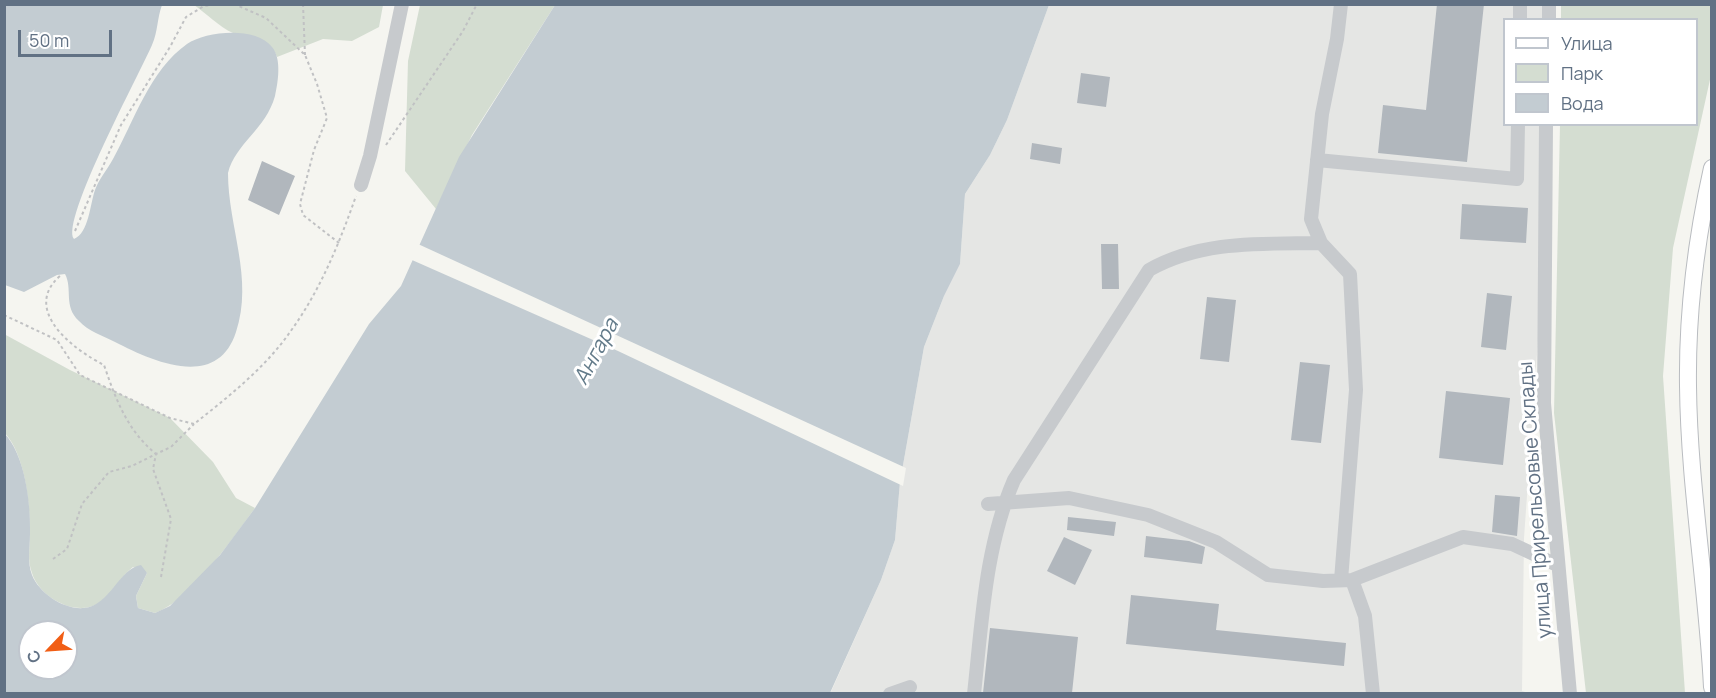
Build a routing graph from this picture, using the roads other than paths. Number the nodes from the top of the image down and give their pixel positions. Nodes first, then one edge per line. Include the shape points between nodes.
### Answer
1 (402, 4) edge
2 (1341, 4) edge
3 (1518, 126) edge
4 (1546, 126) edge
5 (1317, 160) junction
6 (1712, 168) edge
7 (361, 185) road end
8 (1708, 205) edge
9 (1321, 243) junction
10 (1004, 503) junction
11 (988, 504) dead end
12 (1557, 565) junction
13 (1706, 565) edge
14 (1346, 580) junction
15 (1711, 670) edge
16 (910, 687) dead end
17 (1712, 687) edge
18 (890, 693) edge
19 (974, 693) edge
20 (1373, 693) edge
21 (1570, 693) edge

1 - 7 street
2 - 5 street
3 - 5 street via 1517,179
4 - 12 street, улица Прирельсовые Склады via 1544,403
5 - 9 street via 1311,219
6 - 8 main road
8 - 13 main road via 1692,275 1688,384
9 - 10 street via 1218,245 1170,258 1149,270 1020,471
9 - 14 street via 1350,274 1356,390
10 - 11 street
10 - 14 street via 1069,498 1148,515 1216,542 1268,575
10 - 19 street via 990,561
12 - 14 street via 1512,544 1463,537
12 - 21 street, улица Прирельсовые Склады
13 - 15 main road
14 - 20 street via 1365,616
15 - 17 main road
16 - 18 street

